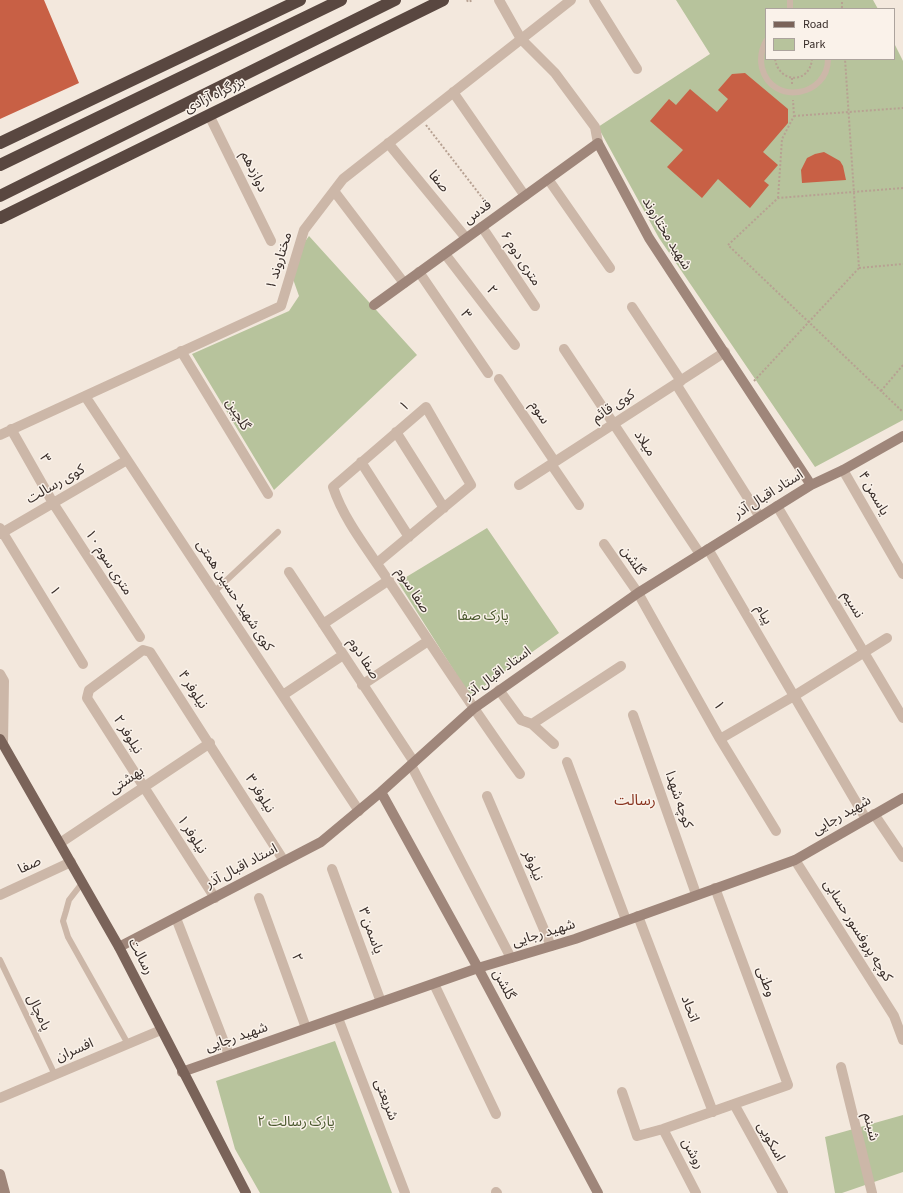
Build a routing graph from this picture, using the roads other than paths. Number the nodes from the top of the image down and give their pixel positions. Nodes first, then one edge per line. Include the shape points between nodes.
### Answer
1 (300, 0) edge
2 (341, 0) edge
3 (395, 0) edge
4 (442, 0) edge
5 (499, 0) edge
6 (571, 0) edge
7 (594, 0) edge
8 (521, 39) junction
9 (765, 43) edge
10 (828, 60) edge
11 (637, 69) dead end
12 (453, 92) junction
13 (209, 115) junction
14 (0, 143) edge
15 (598, 143) junction
16 (388, 144) junction
17 (0, 165) edge
18 (548, 179) junction
19 (334, 191) junction
20 (0, 196) edge
21 (525, 196) junction
22 (0, 218) edge
23 (482, 227) junction
24 (466, 238) junction
25 (272, 241) dead end
26 (444, 254) junction
27 (610, 268) dead end
28 (419, 272) junction
29 (404, 283) junction
30 (374, 305) dead end
31 (534, 306) dead end
32 (632, 307) dead end
33 (515, 345) dead end
34 (564, 349) dead end
35 (182, 351) junction
36 (725, 352) junction
37 (488, 372) dead end
38 (499, 379) dead end
39 (678, 383) junction
40 (85, 396) junction
41 (614, 423) junction
42 (11, 429) junction
43 (396, 432) junction
44 (0, 435) edge
45 (903, 436) edge
46 (127, 460) junction
47 (361, 462) junction
48 (553, 463) junction
49 (843, 470) junction
50 (519, 485) dead end
51 (811, 485) junction
52 (333, 487) joint
53 (268, 494) dead end
54 (53, 503) junction
55 (579, 505) dead end
56 (777, 506) junction
57 (444, 508) junction
58 (760, 517) junction
59 (1, 532) edge
60 (278, 532) dead end
61 (409, 537) junction
62 (604, 544) dead end
63 (704, 552) junction
64 (377, 563) junction
65 (289, 572) dead end
66 (903, 574) edge
67 (389, 580) junction
68 (214, 592) junction
69 (638, 593) junction
70 (323, 624) junction
71 (140, 637) dead end
72 (887, 638) dead end
73 (428, 641) junction
74 (150, 652) joint
75 (864, 652) junction
76 (343, 655) junction
77 (83, 664) dead end
78 (621, 666) dead end
79 (0, 674) edge
80 (362, 685) junction
81 (499, 690) junction
82 (283, 695) junction
83 (794, 696) junction
84 (473, 709) junction
85 (633, 715) dead end
86 (903, 718) edge
87 (532, 724) junction
88 (720, 739) junction
89 (2, 741) edge
90 (210, 743) junction
91 (554, 744) dead end
92 (567, 762) dead end
93 (412, 763) junction
94 (520, 774) dead end
95 (143, 787) junction
96 (381, 792) junction
97 (487, 796) dead end
98 (903, 798) edge
99 (359, 811) junction
100 (870, 816) junction
101 (776, 832) dead end
102 (60, 843) junction
103 (903, 857) edge
104 (794, 860) junction
105 (284, 861) junction
106 (71, 862) junction
107 (332, 869) dead end
108 (83, 882) junction
109 (715, 888) junction
110 (696, 894) junction
111 (0, 896) edge
112 (215, 898) junction
113 (259, 898) dead end
114 (638, 916) junction
115 (176, 918) junction
116 (626, 920) junction
117 (552, 946) junction
118 (119, 947) junction
119 (511, 958) junction
120 (0, 960) edge
121 (478, 968) junction
122 (434, 984) junction
123 (381, 1002) junction
124 (338, 1018) junction
125 (306, 1028) junction
126 (161, 1030) junction
127 (903, 1040) edge
128 (128, 1044) junction
129 (229, 1055) junction
130 (841, 1067) dead end
131 (182, 1072) junction
132 (55, 1075) junction
133 (622, 1092) dead end
134 (0, 1098) edge
135 (734, 1104) junction
136 (713, 1112) junction
137 (496, 1114) dead end
138 (663, 1129) junction
139 (0, 1174) edge
140 (5, 1193) edge
141 (246, 1193) edge
142 (405, 1193) edge
143 (598, 1193) edge
144 (696, 1193) edge
145 (783, 1193) edge
146 (872, 1193) edge

1 - 14 highway
2 - 17 highway
3 - 20 highway, بزرگراه آزادی
4 - 13 highway, بزرگراه آزادی
5 - 8 street, شهید مختاروند
6 - 8 street, مختاروند ۱
7 - 11 street
8 - 12 street, مختاروند ۱
8 - 15 street, شهید مختاروند via 555,73 595,127
9 - 10 lane via 761,53 764,75 770,84 789,93 800,93 820,82 826,72
12 - 16 street, مختاروند ۱
12 - 21 street
13 - 22 highway, بزرگراه آزادی
13 - 25 street, دوازدهم
15 - 18 street, قدس
15 - 36 street, شهید مختاروند via 650,238
16 - 19 street, مختاروند ۱ via 343,179
16 - 24 street, صفا
18 - 21 street, قدس
18 - 27 street
19 - 29 street
19 - 35 street, مختاروند ۱ via 304,230 281,306
21 - 23 street, قدس
23 - 24 street, قدس
23 - 31 street, ۶ متری دوم
24 - 26 street, قدس
26 - 28 street, قدس
26 - 33 street, ۲
28 - 29 street, قدس
28 - 37 street, ۳
29 - 30 street, قدس
32 - 39 street
34 - 41 street, میلاد
35 - 40 street, مختاروند ۱
35 - 53 street, گلچین
36 - 39 street, کوی قائم
36 - 51 street, شهید مختاروند
38 - 48 street, سوم
39 - 41 street, کوی قائم
39 - 58 street
40 - 42 street, مختاروند ۱
40 - 46 street, کوی شهید حسین همتی
41 - 48 street, کوی قائم
41 - 63 street, میلاد
42 - 44 street, مختاروند ۱
42 - 54 street, ۳
43 - 47 street, ۱
43 - 57 street
43 - 57 street, ۱ via 426,407 472,485
45 - 49 street, استاد اقبال آذر
46 - 54 street, کوی رسالت
46 - 68 street, کوی شهید حسین همتی
47 - 52 street, ۱
47 - 61 street
48 - 50 street, کوی قائم
48 - 55 street
49 - 51 street, استاد اقبال آذر
49 - 66 street, یاسمن ۴
51 - 56 street, استاد اقبال آذر
52 - 64 street, صفا سوم via 338,503
54 - 59 street, کوی رسالت
54 - 71 street, ۱۰ متری سوم
56 - 58 street, استاد اقبال آذر
56 - 75 street, نسیم
57 - 61 street
58 - 63 street, استاد اقبال آذر
59 - 77 street, ۱
60 - 68 lane
61 - 64 street
62 - 69 street, گلشن
63 - 69 street, استاد اقبال آذر
63 - 83 street, پیام
64 - 67 street, صفا سوم
65 - 70 street, صفا دوم
67 - 70 street
67 - 73 street, صفا سوم
68 - 82 street, کوی شهید حسین همتی
69 - 81 street, استاد اقبال آذر
69 - 88 street, ۱
70 - 76 street, صفا دوم
72 - 75 street
73 - 80 street
73 - 84 street, صفا سوم
74 - 90 street, نیلوفر ۴
74 - 95 street, نیلوفر ۲ via 143,650 89,690 87,698
75 - 83 street
75 - 86 street, نسیم
76 - 80 street, صفا دوم
76 - 82 street
78 - 87 street
79 - 89 street via 4,681
80 - 93 street, صفا دوم
81 - 84 street, استاد اقبال آذر
81 - 87 street via 521,720
82 - 99 street, کوی شهید حسین همتی
83 - 88 street
83 - 100 street, پیام
84 - 93 street, استاد اقبال آذر
84 - 94 street, صفا سوم
85 - 110 street, کوچه شهدا
87 - 91 street
88 - 101 street, ۱
89 - 102 main road, رسالت
90 - 95 street, بهشتی
90 - 105 street, نیلوفر ۳
92 - 116 street
93 - 96 street, استاد اقبال آذر
93 - 119 street, صفا دوم
95 - 102 street, بهشتی
95 - 112 street, نیلوفر ۱
96 - 99 street, استاد اقبال آذر
96 - 121 street, گلشن
97 - 117 street, نیلوفر
98 - 100 street, شهید رجایی
99 - 105 street, استاد اقبال آذر via 321,842
100 - 103 street, پیام
100 - 104 street, شهید رجایی
102 - 106 main road, رسالت
104 - 109 street, شهید رجایی
104 - 127 street, کوچه پروفسور حسابی via 894,1016
105 - 112 street, استاد اقبال آذر
106 - 108 main road, رسالت
106 - 111 street, صفا
107 - 123 street, یاسمن ۳
108 - 118 main road, رسالت
108 - 128 lane via 69,900 63,921 68,937
109 - 110 street, شهید رجایی
109 - 135 street, وطنی via 788,1085
110 - 114 street, شهید رجایی
112 - 115 street, استاد اقبال آذر
113 - 125 street, ۲
114 - 116 street, شهید رجایی
114 - 136 street, اتحاد
115 - 118 street, استاد اقبال آذر
115 - 129 street
116 - 117 street, شهید رجایی
117 - 119 street, شهید رجایی
118 - 126 main road, رسالت
119 - 121 street, شهید رجایی
120 - 132 lane, پامچال
121 - 122 street, شهید رجایی
121 - 143 street, گلشن
122 - 123 street, شهید رجایی
122 - 137 street
123 - 124 street, شهید رجایی
124 - 125 street, شهید رجایی
124 - 142 street, شریعتی
125 - 129 street, شهید رجایی
126 - 128 street, افسران
126 - 131 main road, رسالت
128 - 132 street, افسران
129 - 131 street, شهید رجایی
130 - 146 street, شبنم
131 - 141 main road, رسالت
132 - 134 street, افسران
133 - 138 street via 637,1136
135 - 136 street
135 - 145 street, اسکویی
136 - 138 street
138 - 144 street, روشن
139 - 140 street

